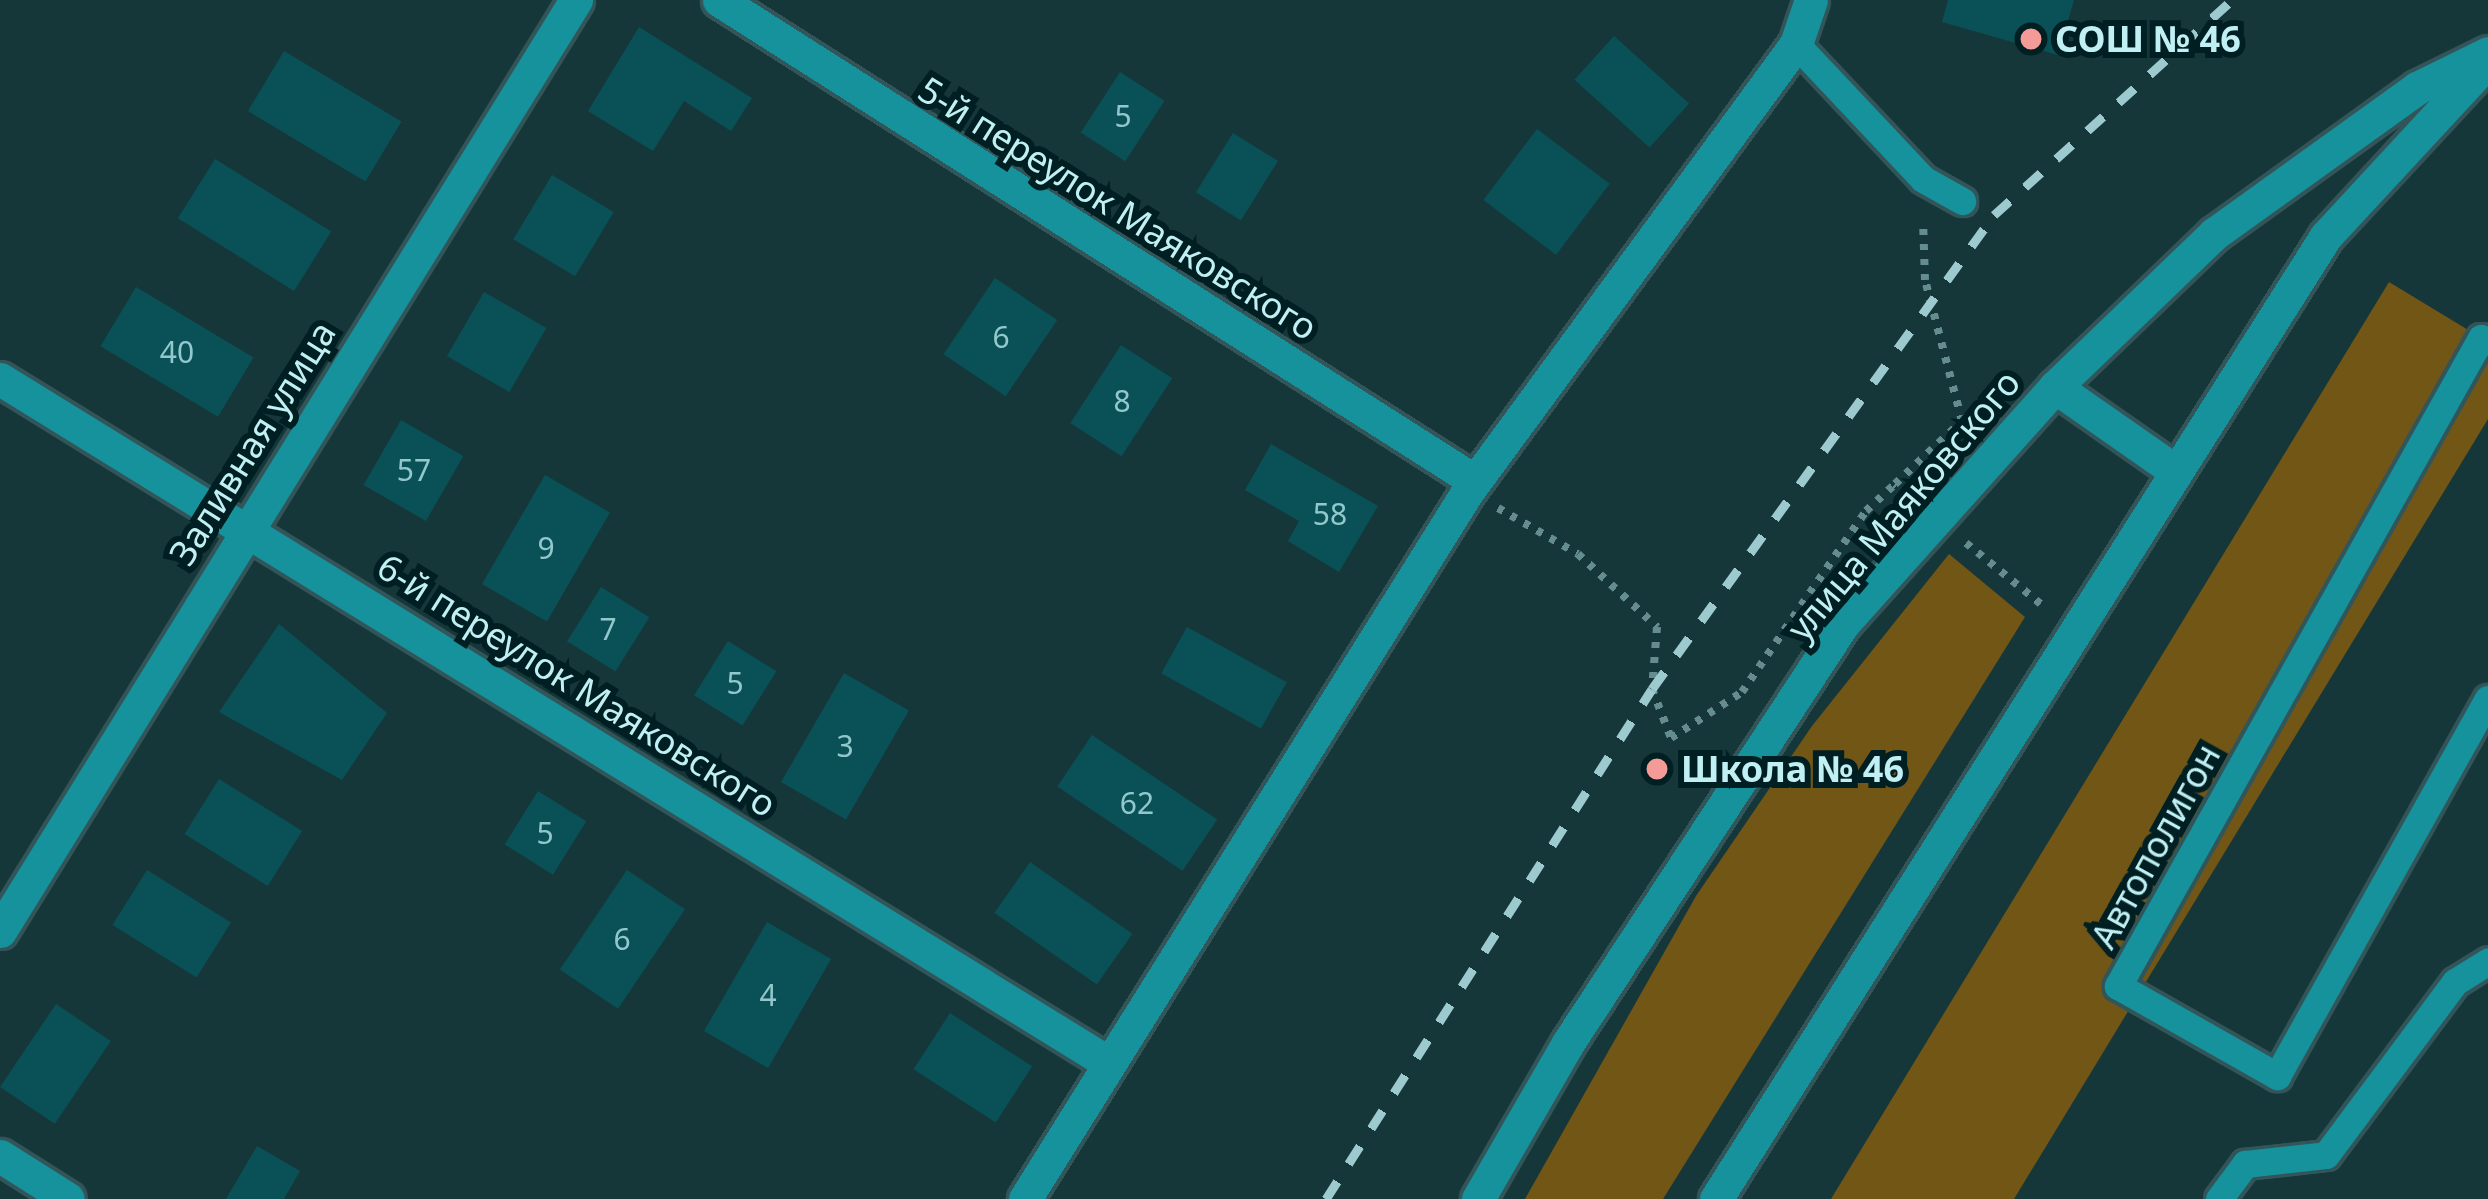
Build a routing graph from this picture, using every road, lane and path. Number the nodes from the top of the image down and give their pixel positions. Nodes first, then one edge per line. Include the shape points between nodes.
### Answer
1 (576, 0) edge
2 (719, 0) edge
3 (1811, 0) edge
4 (1796, 44) junction
5 (2488, 57) edge
6 (1962, 201) dead end
7 (2488, 342) edge
8 (0, 379) edge
9 (2055, 387) junction
10 (2171, 468) junction
11 (1895, 484) dead end
12 (1471, 486) junction
13 (245, 525) junction
14 (2488, 699) edge
15 (0, 931) edge
16 (2488, 961) edge
17 (1108, 1063) junction
18 (0, 1156) edge
19 (68, 1199) edge
20 (1025, 1199) edge
21 (1478, 1199) edge
22 (1716, 1199) edge
23 (2219, 1199) edge

1 - 13 street, Заливная улица
2 - 12 street, 5-й переулок Маяковского
3 - 4 street
4 - 6 lane via 1922,179
4 - 12 street
5 - 9 street, улица Маяковского via 2417,88 2214,234
5 - 10 street, улица Маяковского via 2326,236
7 - 14 lane, Автополигон via 2481,338 2118,986 2277,1076
8 - 13 street, 6-й переулок Маяковского
9 - 10 street
9 - 21 street, улица Маяковского via 1843,624 1568,1043
10 - 22 street, улица Маяковского
11 - 12 path via 1866,511 1742,692 1671,738 1652,689 1657,627 1638,603
12 - 17 street
13 - 15 street, Заливная улица
13 - 17 street, 6-й переулок Маяковского
16 - 23 lane via 2455,982 2326,1155 2245,1164
17 - 20 street
18 - 19 street

